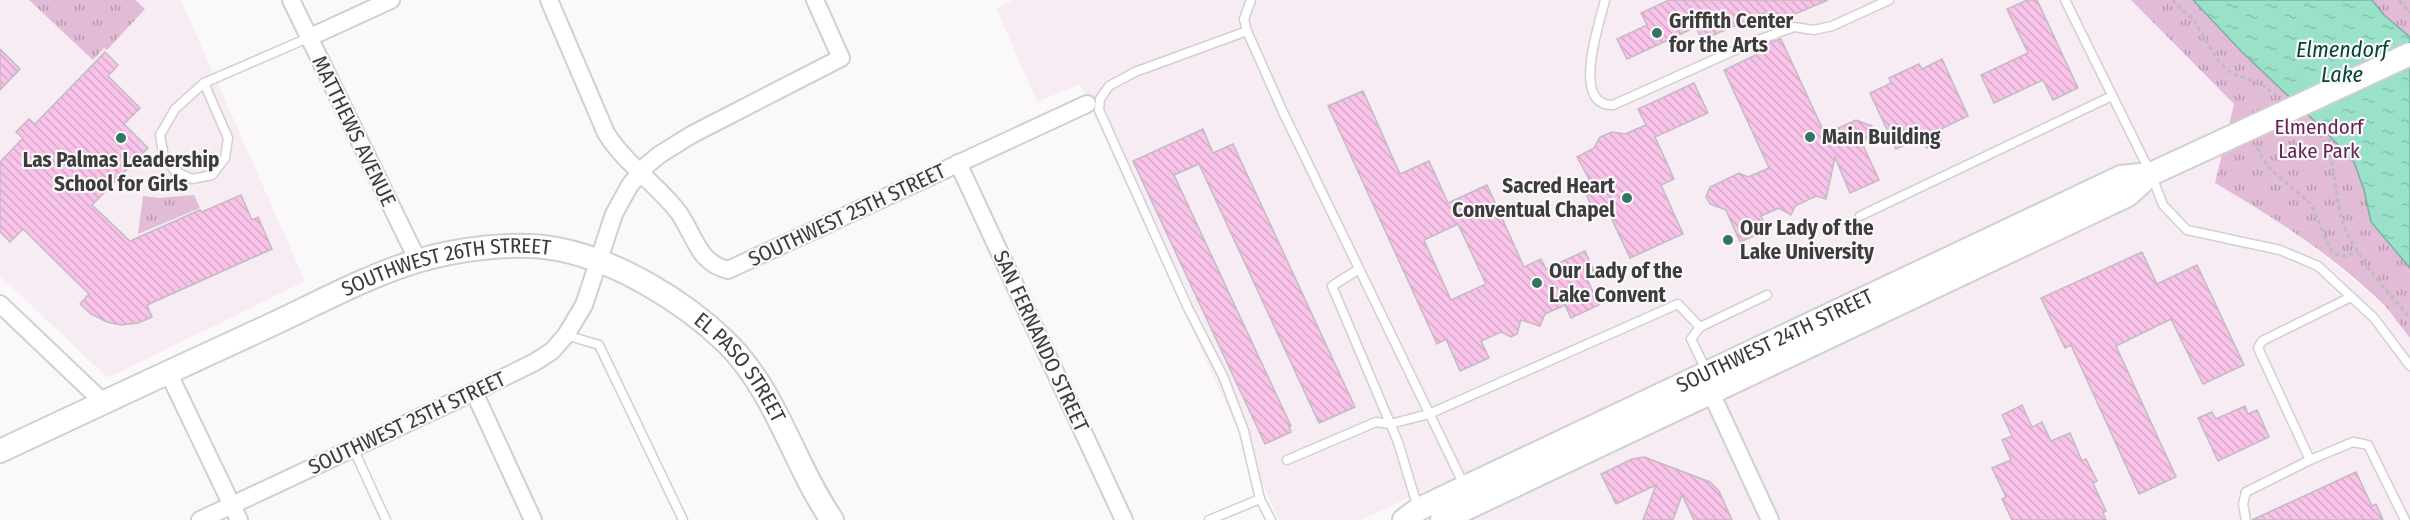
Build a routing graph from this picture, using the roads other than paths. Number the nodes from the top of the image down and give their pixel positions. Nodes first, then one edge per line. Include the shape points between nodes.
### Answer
1 (291, 0) edge
2 (391, 0) edge
3 (549, 0) edge
4 (814, 0) edge
5 (1251, 0) edge
6 (1605, 0) edge
7 (1889, 0) edge
8 (2065, 0) edge
9 (1247, 31) junction
10 (308, 38) junction
11 (2410, 54) edge
12 (204, 83) junction
13 (2112, 96) junction
14 (1094, 102) junction
15 (958, 163) junction
16 (641, 173) junction
17 (2151, 174) junction
18 (1860, 216) dead end
19 (599, 260) junction
20 (418, 261) junction
21 (1359, 269) junction
22 (1767, 295) dead end
23 (2352, 297) junction
24 (0, 304) edge
25 (1700, 327) junction
26 (566, 335) junction
27 (2410, 366) edge
28 (168, 372) junction
29 (1706, 380) junction
30 (474, 392) junction
31 (104, 402) junction
32 (1429, 414) junction
33 (1390, 424) junction
34 (353, 448) junction
35 (0, 451) edge
36 (1287, 460) dead end
37 (2310, 460) junction
38 (1465, 488) junction
39 (1260, 499) junction
40 (235, 512) edge
41 (1415, 516) edge
42 (200, 520) edge
43 (386, 520) edge
44 (533, 520) edge
45 (683, 520) edge
46 (832, 520) edge
47 (1124, 520) edge
48 (1209, 520) edge
49 (1271, 520) edge
50 (1442, 520) edge
51 (1770, 520) edge
52 (2246, 520) edge
53 (2405, 520) edge

1 - 10 street, MATTHEWS AVENUE
2 - 10 street
3 - 16 street via 606,133
4 - 16 street via 841,58 691,135 659,155
5 - 9 lane via 1244,18
6 - 7 lane via 1590,66 1593,95 1605,105 1613,105 1753,42 1794,27 1814,30 1832,26
8 - 13 lane
9 - 14 lane via 1135,72 1109,86
9 - 21 lane
10 - 12 lane
10 - 20 street, MATTHEWS AVENUE
11 - 17 main road, SOUTHWEST 24TH STREET, bridge via 2280,106
12 - 12 lane via 175,109 160,135 164,157 175,171 192,179 212,175 225,158 228,138
13 - 17 lane
13 - 18 lane
14 - 15 street, SOUTHWEST 25TH STREET
14 - 39 lane via 1223,376 1244,431
15 - 16 street, SOUTHWEST 25TH STREET via 729,270 703,257 679,213
15 - 47 street, SAN FERNANDO STREET
16 - 19 street via 614,214
17 - 23 lane via 2163,206 2187,230 2280,250 2318,266
17 - 29 main road, SOUTHWEST 24TH STREET via 2121,177
19 - 20 main road, SOUTHWEST 26TH STREET via 555,249 514,247 464,251
19 - 26 street, SOUTHWEST 25TH STREET via 584,304
19 - 46 main road, EL PASO STREET via 676,303 729,345 757,380 781,420
20 - 28 main road, SOUTHWEST 26TH STREET
21 - 32 lane
21 - 33 lane via 1332,286
22 - 25 lane
23 - 27 lane via 2374,318
23 - 37 lane via 2262,341 2258,348
24 - 31 street
25 - 29 lane via 1691,339
25 - 32 lane via 1678,304
26 - 30 street, SOUTHWEST 25TH STREET via 535,362
26 - 45 lane via 598,345
28 - 31 main road, SOUTHWEST 26TH STREET
28 - 40 street
29 - 38 main road, SOUTHWEST 24TH STREET
29 - 50 main road, SOUTHWEST 24TH STREET
29 - 51 street
30 - 34 street, SOUTHWEST 25TH STREET
30 - 44 street
31 - 35 main road, SOUTHWEST 26TH STREET
32 - 33 lane
32 - 38 lane
33 - 36 lane via 1376,422
33 - 41 lane
34 - 40 street, SOUTHWEST 25TH STREET
34 - 43 lane
37 - 52 lane via 2246,492
37 - 53 lane via 2353,442 2368,445
38 - 41 main road, SOUTHWEST 24TH STREET
39 - 48 lane
39 - 49 lane
40 - 42 street, SOUTHWEST 25TH STREET

